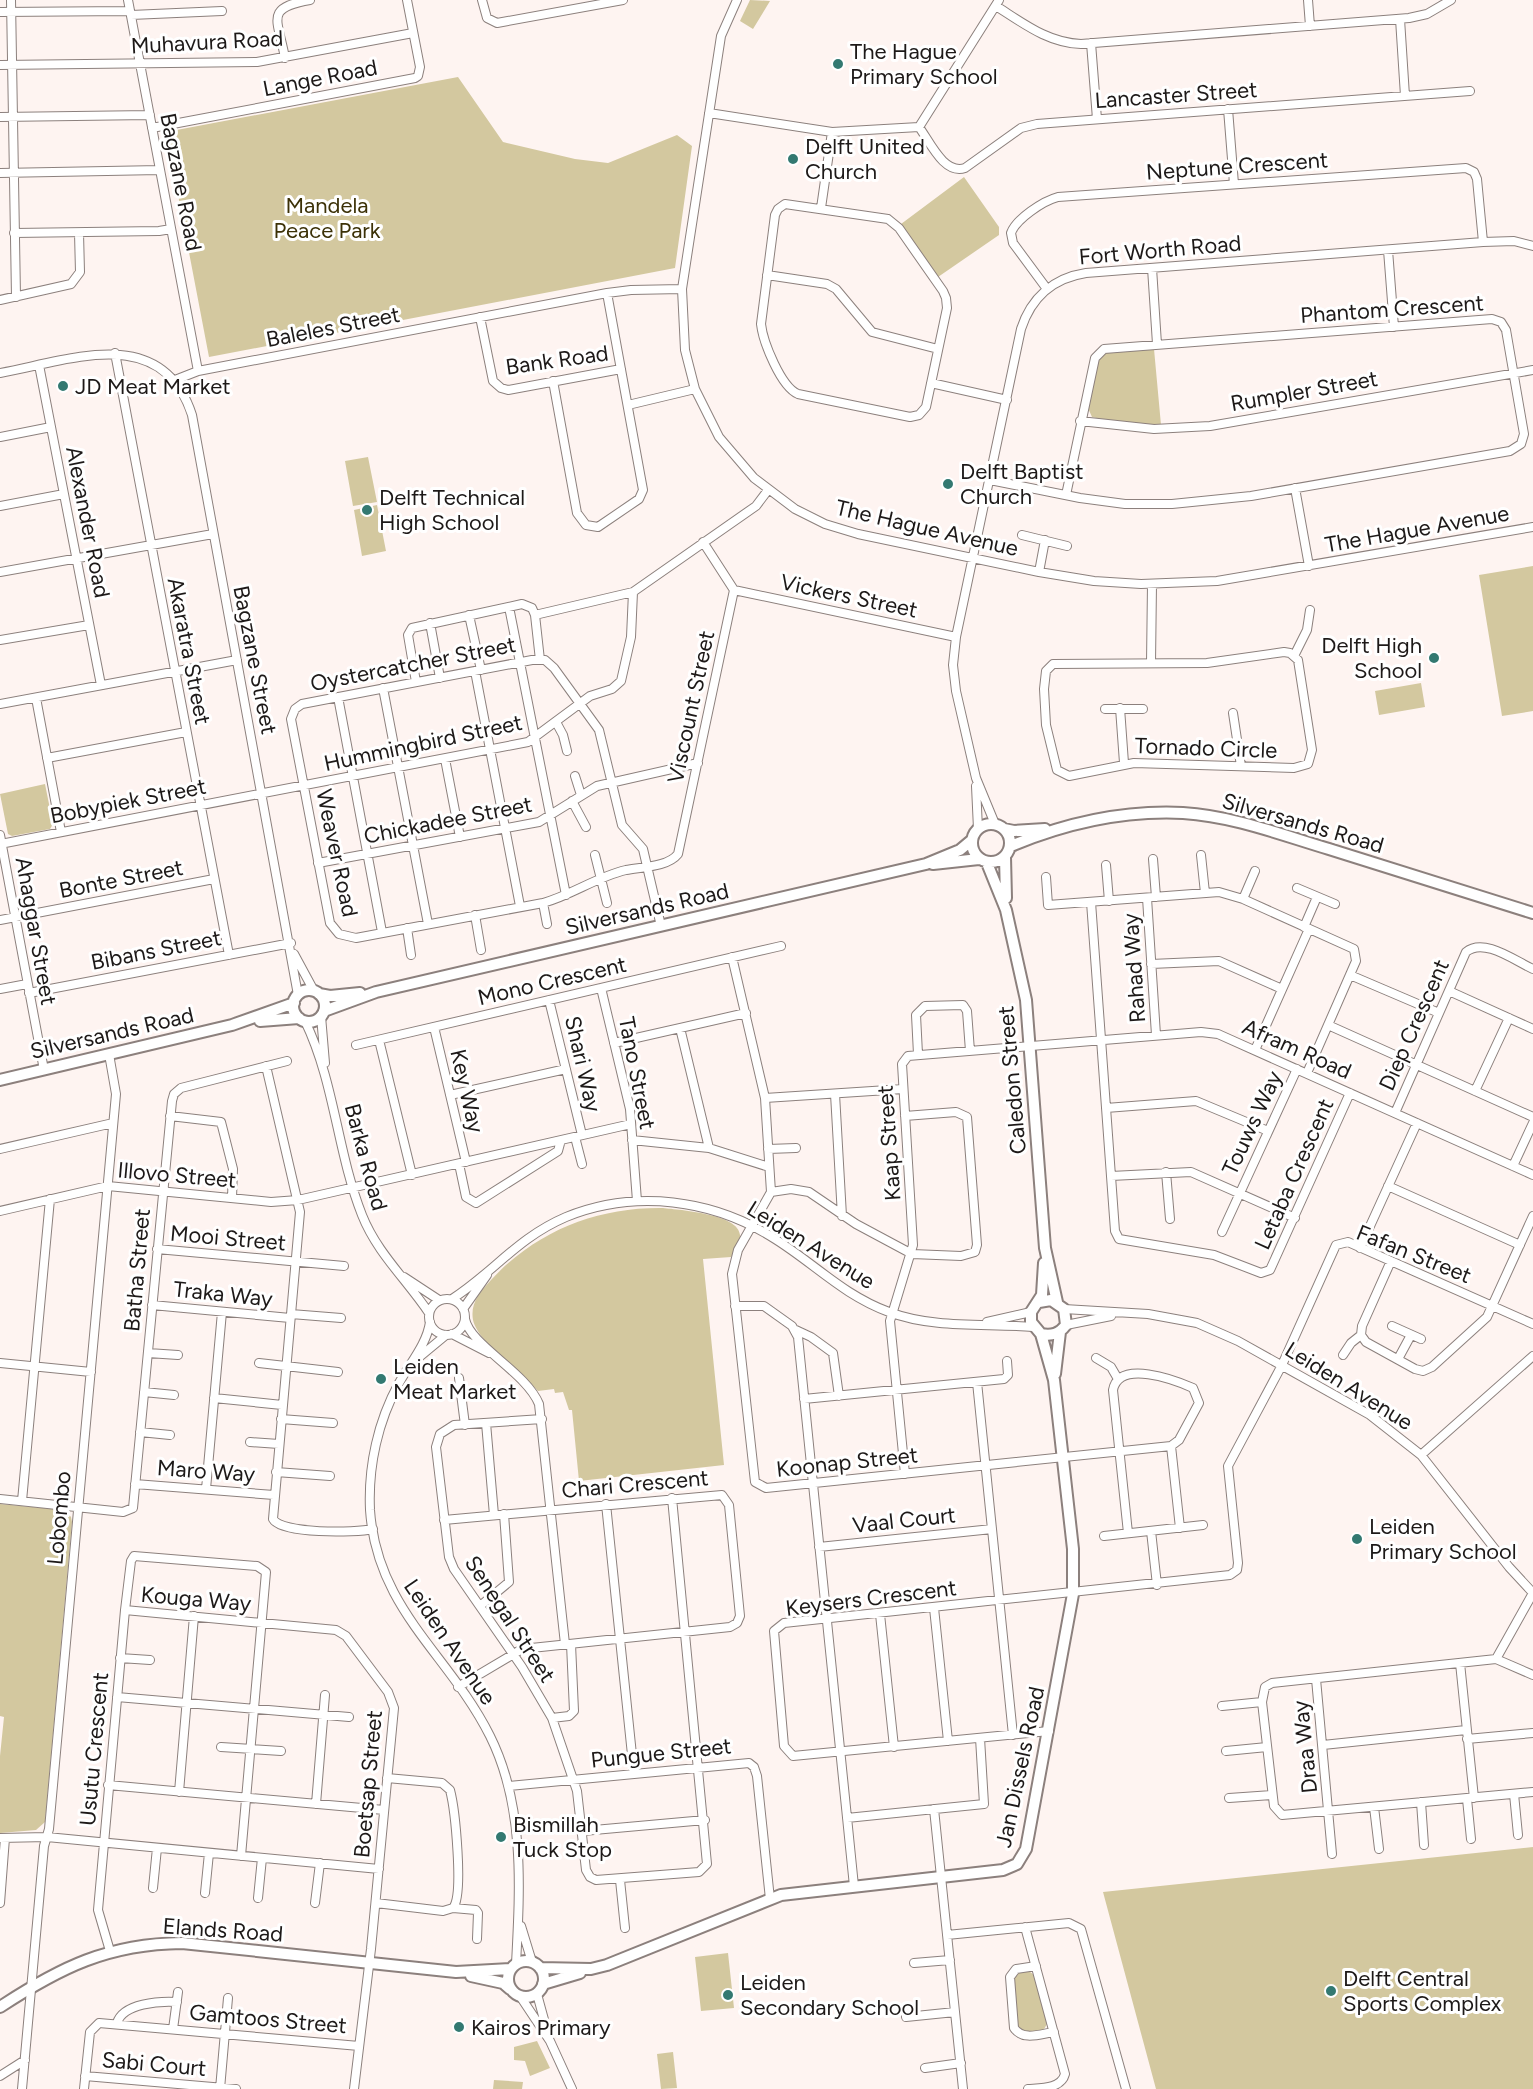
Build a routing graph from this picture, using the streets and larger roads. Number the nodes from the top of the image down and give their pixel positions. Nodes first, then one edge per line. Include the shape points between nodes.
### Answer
1 (11, 0) edge
2 (128, 0) edge
3 (310, 0) edge
4 (407, 0) edge
5 (482, 0) edge
6 (623, 0) edge
7 (737, 0) edge
8 (1308, 0) edge
9 (1451, 0) edge
10 (998, 3) edge
11 (11, 11) junction
12 (222, 11) dead end
13 (0, 12) edge
14 (130, 13) junction
15 (1400, 19) junction
16 (1310, 26) junction
17 (413, 33) junction
18 (1091, 43) junction
19 (285, 58) junction
20 (140, 64) junction
21 (0, 65) edge
22 (12, 65) junction
23 (1470, 91) dead end
24 (1405, 96) junction
25 (1228, 109) junction
26 (709, 113) junction
27 (150, 115) junction
28 (0, 117) edge
29 (12, 117) junction
30 (1097, 119) junction
31 (919, 127) junction
32 (152, 128) junction
33 (832, 132) junction
34 (160, 170) junction
35 (0, 173) edge
36 (12, 173) junction
37 (1234, 184) junction
38 (821, 208) junction
39 (171, 229) junction
40 (14, 233) junction
41 (79, 233) junction
42 (1483, 242) junction
43 (1533, 246) edge
44 (1388, 249) junction
45 (1152, 268) junction
46 (767, 275) junction
47 (682, 289) junction
48 (1047, 289) junction
49 (607, 293) junction
50 (16, 297) junction
51 (0, 300) edge
52 (480, 317) junction
53 (1394, 327) junction
54 (1157, 344) junction
55 (938, 349) junction
56 (115, 353) junction
57 (39, 366) junction
58 (621, 369) junction
59 (198, 370) junction
60 (1533, 370) edge
61 (0, 373) edge
62 (1513, 374) junction
63 (175, 380) junction
64 (553, 381) junction
65 (931, 383) junction
66 (695, 388) junction
67 (1006, 400) junction
68 (628, 405) junction
69 (1080, 421) junction
70 (51, 427) junction
71 (0, 437) edge
72 (990, 480) junction
73 (1295, 488) junction
74 (768, 490) junction
75 (64, 494) junction
76 (1066, 495) junction
77 (0, 506) edge
78 (1533, 527) edge
79 (213, 534) junction
80 (1022, 535) dead end
81 (1045, 540) junction
82 (703, 542) junction
83 (151, 545) junction
84 (1067, 546) dead end
85 (76, 558) junction
86 (973, 559) junction
87 (1309, 566) junction
88 (0, 572) edge
89 (1039, 572) junction
90 (1152, 584) junction
91 (734, 590) junction
92 (633, 592) junction
93 (508, 607) junction
94 (1310, 610) dead end
95 (469, 615) junction
96 (536, 615) junction
97 (430, 623) junction
98 (89, 625) junction
99 (956, 637) junction
100 (0, 640) edge
101 (1294, 656) junction
102 (237, 660) junction
103 (540, 660) junction
104 (519, 663) junction
105 (1151, 663) junction
106 (478, 670) junction
107 (174, 672) junction
108 (440, 678) junction
109 (416, 682) junction
110 (100, 686) junction
111 (383, 688) junction
112 (338, 697) junction
113 (36, 698) junction
114 (0, 704) edge
115 (581, 704) junction
116 (1120, 708) junction
117 (1143, 708) dead end
118 (295, 709) joint
119 (1105, 709) dead end
120 (1233, 713) dead end
121 (556, 722) junction
122 (186, 732) junction
123 (535, 738) junction
124 (490, 750) junction
125 (567, 751) dead end
126 (47, 758) junction
127 (445, 759) junction
128 (698, 763) junction
129 (1124, 763) junction
130 (1241, 766) junction
131 (399, 767) junction
132 (353, 776) junction
133 (575, 776) dead end
134 (976, 778) junction
135 (612, 783) junction
136 (304, 786) junction
137 (262, 794) junction
138 (581, 795) junction
139 (572, 801) junction
140 (201, 806) junction
141 (550, 816) junction
142 (586, 827) dead end
143 (999, 827) junction
144 (506, 828) junction
145 (1058, 828) junction
146 (978, 829) junction
147 (61, 832) junction
148 (0, 835) edge
149 (460, 837) junction
150 (972, 840) junction
151 (1, 844) edge
152 (414, 845) junction
153 (1011, 846) junction
154 (368, 854) junction
155 (595, 855) dead end
156 (1201, 855) dead end
157 (1005, 857) junction
158 (1153, 859) dead end
159 (983, 861) junction
160 (318, 863) junction
161 (926, 864) junction
162 (1106, 865) dead end
163 (647, 866) junction
164 (1255, 871) dead end
165 (602, 877) junction
166 (1046, 877) dead end
167 (214, 879) junction
168 (1297, 888) dead end
169 (1205, 893) junction
170 (566, 895) junction
171 (1156, 897) junction
172 (1317, 897) junction
173 (1147, 898) junction
174 (1243, 899) junction
175 (1109, 901) junction
176 (1091, 902) junction
177 (543, 903) junction
178 (607, 903) dead end
179 (1335, 904) dead end
180 (520, 906) junction
181 (1006, 910) junction
182 (1533, 913) edge
183 (475, 915) junction
184 (16, 917) junction
185 (0, 920) edge
186 (428, 924) junction
187 (547, 924) dead end
188 (661, 926) junction
189 (407, 928) junction
190 (1307, 928) junction
191 (382, 932) junction
192 (291, 946) junction
193 (781, 946) dead end
194 (481, 950) dead end
195 (228, 955) junction
196 (411, 955) dead end
197 (732, 957) junction
198 (1151, 964) junction
199 (1533, 969) edge
200 (1350, 975) junction
201 (27, 984) junction
202 (0, 988) edge
203 (601, 988) junction
204 (1282, 989) junction
205 (1449, 991) junction
206 (376, 992) junction
207 (29, 993) junction
208 (316, 993) junction
209 (296, 999) junction
210 (549, 1000) junction
211 (746, 1013) junction
212 (1439, 1013) junction
213 (323, 1014) junction
214 (1509, 1018) junction
215 (302, 1020) junction
216 (232, 1025) junction
217 (1328, 1025) junction
218 (434, 1027) junction
219 (680, 1028) junction
220 (1533, 1029) edge
221 (1156, 1035) junction
222 (379, 1040) junction
223 (1101, 1040) junction
224 (614, 1043) junction
225 (356, 1045) dead end
226 (1030, 1046) junction
227 (1255, 1050) junction
228 (970, 1051) junction
229 (109, 1054) junction
230 (918, 1054) junction
231 (287, 1061) dead end
232 (1416, 1065) junction
233 (266, 1066) junction
234 (566, 1069) junction
235 (1297, 1069) junction
236 (44, 1070) junction
237 (1307, 1073) junction
238 (326, 1074) junction
239 (0, 1080) edge
240 (903, 1089) junction
241 (1476, 1091) junction
242 (1350, 1093) junction
243 (835, 1094) junction
244 (450, 1095) junction
245 (765, 1098) junction
246 (1106, 1108) junction
247 (1395, 1113) junction
248 (170, 1116) junction
249 (905, 1116) junction
250 (1533, 1117) edge
251 (113, 1123) junction
252 (1417, 1123) junction
253 (1533, 1123) edge
254 (631, 1124) junction
255 (1268, 1131) junction
256 (578, 1136) junction
257 (561, 1140) junction
258 (632, 1140) junction
259 (709, 1148) junction
260 (796, 1148) dead end
261 (0, 1149) edge
262 (768, 1149) junction
263 (463, 1163) junction
264 (582, 1164) dead end
265 (1514, 1166) junction
266 (770, 1167) junction
267 (1166, 1172) junction
268 (1533, 1174) edge
269 (412, 1175) junction
270 (1111, 1176) junction
271 (108, 1186) junction
272 (1388, 1186) junction
273 (353, 1189) junction
274 (163, 1191) junction
275 (771, 1192) junction
276 (1240, 1193) junction
277 (232, 1198) junction
278 (50, 1199) junction
279 (298, 1200) junction
280 (637, 1202) junction
281 (0, 1211) edge
282 (842, 1216) junction
283 (1533, 1216) edge
284 (1295, 1218) junction
285 (1170, 1220) dead end
286 (751, 1225) junction
287 (1222, 1232) dead end
288 (1520, 1245) junction
289 (1045, 1248) junction
290 (1360, 1248) junction
291 (157, 1249) junction
292 (912, 1254) junction
293 (1391, 1261) junction
294 (295, 1262) junction
295 (344, 1266) dead end
296 (492, 1266) junction
297 (401, 1275) junction
298 (452, 1299) junction
299 (439, 1300) junction
300 (1039, 1302) junction
301 (152, 1305) junction
302 (1060, 1305) junction
303 (735, 1306) junction
304 (1492, 1306) junction
305 (463, 1309) junction
306 (222, 1312) junction
307 (1031, 1312) junction
308 (429, 1313) junction
309 (891, 1313) junction
310 (1122, 1314) junction
311 (290, 1316) junction
312 (341, 1318) dead end
313 (465, 1319) junction
314 (430, 1322) junction
315 (983, 1323) junction
316 (1533, 1324) edge
317 (1392, 1326) dead end
318 (1063, 1328) junction
319 (796, 1330) junction
320 (1037, 1330) junction
321 (449, 1334) junction
322 (1361, 1335) junction
323 (1411, 1335) junction
324 (1421, 1339) dead end
325 (148, 1353) junction
326 (178, 1355) dead end
327 (1343, 1355) dead end
328 (1533, 1356) edge
329 (496, 1357) junction
330 (1096, 1358) dead end
331 (1398, 1359) junction
332 (1007, 1361) dead end
333 (0, 1363) edge
334 (259, 1363) dead end
335 (1282, 1365) junction
336 (34, 1366) junction
337 (286, 1366) junction
338 (409, 1367) junction
339 (91, 1372) junction
340 (338, 1372) dead end
341 (459, 1378) dead end
342 (1118, 1379) junction
343 (1054, 1380) junction
344 (977, 1382) junction
345 (897, 1390) junction
346 (144, 1392) junction
347 (174, 1395) dead end
348 (839, 1396) junction
349 (214, 1398) junction
350 (804, 1399) junction
351 (282, 1404) junction
352 (281, 1419) junction
353 (542, 1419) junction
354 (333, 1423) dead end
355 (486, 1423) junction
356 (465, 1425) junction
357 (140, 1432) junction
358 (170, 1435) dead end
359 (250, 1442) dead end
360 (279, 1444) junction
361 (1171, 1446) junction
362 (1120, 1452) junction
363 (1421, 1455) junction
364 (1063, 1458) junction
365 (985, 1466) junction
366 (276, 1472) junction
367 (905, 1474) junction
368 (330, 1476) dead end
369 (813, 1483) junction
370 (135, 1484) junction
371 (206, 1489) junction
372 (274, 1495) junction
373 (672, 1498) junction
374 (0, 1499) edge
375 (22, 1502) junction
376 (606, 1504) junction
377 (78, 1507) junction
378 (551, 1510) junction
379 (504, 1514) junction
380 (494, 1515) junction
381 (444, 1520) junction
382 (1203, 1525) dead end
383 (1180, 1528) junction
384 (992, 1529) junction
385 (373, 1530) junction
386 (1150, 1531) junction
387 (1128, 1533) junction
388 (1104, 1536) dead end
389 (819, 1547) junction
390 (1157, 1585) junction
391 (1533, 1593) edge
392 (1073, 1594) junction
393 (999, 1602) junction
394 (480, 1606) junction
395 (934, 1608) junction
396 (125, 1610) junction
397 (880, 1614) junction
398 (194, 1616) junction
399 (827, 1619) junction
400 (263, 1623) junction
401 (686, 1632) junction
402 (620, 1639) junction
403 (568, 1644) junction
404 (513, 1653) junction
405 (120, 1658) junction
406 (1496, 1659) junction
407 (150, 1660) dead end
408 (1460, 1663) junction
409 (1533, 1675) edge
410 (1316, 1679) junction
411 (458, 1687) junction
412 (325, 1695) dead end
413 (117, 1697) junction
414 (1262, 1702) junction
415 (186, 1703) junction
416 (1222, 1706) dead end
417 (255, 1709) junction
418 (324, 1715) junction
419 (349, 1717) dead end
420 (552, 1718) junction
421 (1049, 1731) junction
422 (1533, 1733) edge
423 (1013, 1735) junction
424 (1467, 1735) junction
425 (980, 1738) junction
426 (948, 1741) junction
427 (1323, 1745) junction
428 (221, 1747) dead end
429 (894, 1747) junction
430 (1267, 1747) junction
431 (251, 1749) junction
432 (282, 1751) dead end
433 (1226, 1751) dead end
434 (840, 1752) junction
435 (700, 1768) junction
436 (634, 1774) junction
437 (387, 1778) junction
438 (575, 1780) junction
439 (108, 1785) junction
440 (509, 1786) junction
441 (179, 1791) junction
442 (1533, 1792) edge
443 (1514, 1794) junction
444 (1272, 1795) junction
445 (247, 1798) junction
446 (1229, 1798) dead end
447 (1470, 1798) junction
448 (1421, 1802) junction
449 (316, 1804) junction
450 (1374, 1807) junction
451 (934, 1809) junction
452 (384, 1810) junction
453 (1330, 1812) junction
454 (847, 1818) junction
455 (705, 1820) junction
456 (583, 1832) junction
457 (1518, 1835) dead end
458 (47, 1837) junction
459 (3, 1838) edge
460 (1471, 1839) dead end
461 (103, 1843) junction
462 (1424, 1845) dead end
463 (157, 1848) junction
464 (1379, 1849) dead end
465 (209, 1853) junction
466 (1332, 1854) dead end
467 (242, 1856) junction
468 (262, 1858) junction
469 (321, 1863) junction
470 (379, 1869) junction
471 (941, 1878) junction
472 (620, 1880) junction
473 (854, 1886) junction
474 (153, 1888) dead end
475 (205, 1893) dead end
476 (258, 1898) dead end
477 (770, 1899) junction
478 (0, 1900) edge
479 (315, 1903) dead end
480 (376, 1904) junction
481 (518, 1906) junction
482 (453, 1908) junction
483 (625, 1928) dead end
484 (1025, 1928) junction
485 (947, 1935) junction
486 (477, 1939) dead end
487 (110, 1951) junction
488 (950, 1960) junction
489 (369, 1963) junction
490 (914, 1963) dead end
491 (536, 1965) junction
492 (513, 1966) junction
493 (1036, 1966) junction
494 (591, 1969) junction
495 (456, 1972) junction
496 (32, 1986) junction
497 (510, 1989) junction
498 (540, 1989) junction
499 (178, 1992) dead end
500 (520, 1996) junction
501 (228, 1998) dead end
502 (177, 2002) junction
503 (0, 2007) edge
504 (955, 2012) junction
505 (906, 2017) dead end
506 (117, 2023) junction
507 (173, 2029) junction
508 (1054, 2032) junction
509 (225, 2034) junction
510 (550, 2041) junction
511 (359, 2046) junction
512 (25, 2060) junction
513 (961, 2063) junction
514 (925, 2068) dead end
515 (0, 2076) edge
516 (85, 2076) junction
517 (220, 2088) edge
518 (22, 2089) edge
519 (84, 2089) edge
520 (236, 2089) edge
521 (354, 2089) edge
522 (573, 2089) edge
523 (963, 2089) edge
524 (1028, 2089) edge
525 (1125, 2089) edge

1 - 11 street
2 - 14 street, Bagzane Road
3 - 19 street via 280,10
4 - 17 street, Lange Road
5 - 6 street via 487,18 497,23
7 - 26 street, The Hague Avenue via 721,36
8 - 16 street
9 - 15 street via 1427,14
10 - 18 street via 1053,40
10 - 31 street
11 - 13 street
11 - 14 street
11 - 22 street
12 - 14 street
14 - 20 street, Bagzane Road
15 - 16 street
15 - 24 street
16 - 18 street
17 - 19 street, Muhavura Road
17 - 32 street, Lange Road via 420,72 411,80
18 - 30 street
19 - 20 street, Muhavura Road via 243,63
20 - 22 street, Muhavura Road
20 - 27 street, Bagzane Road
21 - 22 street, Muhavura Road
22 - 29 street
23 - 24 street, Lancaster Street
24 - 25 street, Lancaster Street
25 - 30 street, Lancaster Street
25 - 37 street
26 - 33 street
26 - 47 street, The Hague Avenue
27 - 29 street
27 - 32 street, Bagzane Road
28 - 29 street
29 - 36 street
30 - 31 street, Lancaster Street via 1028,126 958,170 946,165
31 - 33 street
32 - 34 street, Bagzane Road
33 - 38 street
34 - 36 street
34 - 39 street, Bagzane Road
35 - 36 street
36 - 40 street
37 - 42 street, Neptune Crescent via 1469,168 1477,179
37 - 48 street, Neptune Crescent via 1048,200 1011,233
38 - 46 street via 788,204 778,209
38 - 55 street via 883,217 899,228 944,293 947,308
39 - 41 street
39 - 59 street, Bagzane Road
40 - 41 street
40 - 50 street
41 - 50 street via 78,278 58,289
42 - 43 street, Fort Worth Road via 1514,241
42 - 44 street, Fort Worth Road
44 - 45 street, Fort Worth Road
44 - 53 street
45 - 48 street, Fort Worth Road via 1077,275
45 - 54 street
46 - 55 street via 827,284 836,289 872,332
46 - 65 street via 761,327 791,391 913,417 925,409
47 - 49 street, Baleles Street
47 - 66 street, The Hague Avenue via 683,335
48 - 67 street, Fort Worth Road via 1024,320
49 - 52 street, Baleles Street
49 - 58 street
50 - 51 street
52 - 59 street, Baleles Street
52 - 64 street, Bank Road via 493,381 498,387 508,390
53 - 54 street, Phantom Crescent
53 - 62 street, Phantom Crescent via 1498,321 1506,330
54 - 69 street, Phantom Crescent via 1098,352
55 - 65 street
56 - 57 street
56 - 63 street via 160,366
56 - 83 street, Akaratra Street
57 - 61 street
57 - 70 street, Alexander Road
58 - 64 street, Bank Road
58 - 68 street
59 - 63 street, Baleles Street
60 - 62 street, Rumpler Street
62 - 69 street, Rumpler Street via 1210,426 1154,429
62 - 73 street, Phantom Crescent via 1524,434 1515,450
63 - 79 street, Bagzane Street via 192,415
64 - 68 street via 577,513 590,527 602,525 642,494
65 - 67 street
66 - 68 street
66 - 74 street, The Hague Avenue via 719,437 741,466
67 - 72 street, Fort Worth Road
69 - 76 street, Phantom Crescent
70 - 71 street
70 - 75 street, Alexander Road
72 - 76 street, Phantom Crescent
72 - 86 street, Fort Worth Road
73 - 76 street, Phantom Crescent via 1172,504 1125,504
73 - 87 street
74 - 82 street via 756,506
74 - 86 street, The Hague Avenue via 810,517 841,530
75 - 77 street
75 - 85 street, Alexander Road
78 - 87 street, The Hague Avenue
79 - 83 street
79 - 102 street, Bagzane Street
80 - 81 street
81 - 84 street
81 - 89 street
82 - 91 street
82 - 92 street
83 - 85 street
83 - 107 street, Akaratra Street
85 - 88 street
85 - 98 street, Alexander Road
86 - 89 street, The Hague Avenue
86 - 99 street, Fort Worth Road
87 - 90 street, The Hague Avenue via 1217,581
89 - 90 street, The Hague Avenue via 1094,581
90 - 105 street
91 - 99 street, Vickers Street
91 - 128 street, Viscount Street
92 - 96 street
92 - 115 street, Hummingbird Street via 631,637 622,678 615,687 590,696
93 - 95 street
93 - 96 street via 525,604
93 - 104 street
94 - 101 street via 1307,630
95 - 97 street
95 - 106 street
96 - 103 street
97 - 108 street
97 - 109 street via 410,629 408,635
98 - 100 street
98 - 110 street, Alexander Road
99 - 134 street, Fort Worth Road via 953,676
101 - 105 street, Tornado Circle via 1284,652 1207,663
101 - 130 street, Tornado Circle via 1300,673 1311,757 1308,764 1294,768
102 - 107 street
102 - 137 street, Bagzane Street
103 - 104 street, Oystercatcher Street
103 - 115 street via 554,668
104 - 106 street, Oystercatcher Street
104 - 123 street
105 - 129 street, Tornado Circle via 1057,662 1046,671 1046,725 1057,770 1068,776
106 - 108 street, Oystercatcher Street
106 - 124 street
107 - 110 street
107 - 122 street, Akaratra Street
108 - 109 street, Oystercatcher Street
109 - 111 street, Oystercatcher Street
110 - 113 street
111 - 112 street, Oystercatcher Street
111 - 131 street
112 - 118 street, Oystercatcher Street
112 - 132 street
113 - 114 street
113 - 126 street
115 - 121 street, Hummingbird Street
115 - 135 street via 599,730
116 - 117 street
116 - 119 street
116 - 129 street
118 - 136 street, Weaver Road via 291,719
120 - 130 street
121 - 123 street, Hummingbird Street
121 - 125 street
122 - 126 street
122 - 140 street, Akaratra Street
123 - 124 street, Hummingbird Street
123 - 141 street
124 - 127 street, Hummingbird Street
124 - 144 street
126 - 147 street
127 - 131 street, Hummingbird Street
127 - 149 street
128 - 135 street, Chickadee Street
128 - 163 street, Viscount Street via 678,854 669,861
129 - 130 street, Tornado Circle
131 - 132 street, Hummingbird Street
131 - 152 street
132 - 136 street, Hummingbird Street
132 - 154 street
133 - 138 street
134 - 143 street, Fort Worth Road
134 - 146 street, Fort Worth Road
135 - 138 street, Chickadee Street
135 - 163 street via 622,825 642,847
136 - 137 street, Hummingbird Street
136 - 160 street, Weaver Road
137 - 140 street, Bobypiek Street
137 - 192 street, Bagzane Street
138 - 139 street, Chickadee Street
139 - 141 street, Chickadee Street
139 - 142 street
140 - 147 street, Bobypiek Street
140 - 167 street, Akaratra Street
141 - 144 street, Chickadee Street
141 - 170 street
143 - 145 street, Silversands Road via 1014,831
143 - 146 street
143 - 153 street via 1010,837
144 - 149 street, Chickadee Street
144 - 180 street
145 - 153 street, Silversands Road
145 - 182 street, Silversands Road via 1132,814 1184,813 1218,818
146 - 150 street
147 - 151 street, Bobypiek Street
148 - 151 street, Ahaggar Street
149 - 152 street, Chickadee Street
150 - 159 street via 974,853
150 - 161 street, Silversands Road via 960,850
151 - 184 street, Ahaggar Street
152 - 154 street, Chickadee Street
152 - 186 street
153 - 157 street
154 - 160 street, Chickadee Street
154 - 191 street
155 - 165 street
156 - 169 street
157 - 159 street via 997,862
157 - 181 street, Caledon Street
158 - 171 street
159 - 161 street, Silversands Road
159 - 181 street, Caledon Street
160 - 191 street, Weaver Road via 330,923 339,934 352,938
161 - 188 street, Silversands Road
162 - 175 street
163 - 165 street
163 - 188 street
164 - 174 street
165 - 170 street
165 - 178 street
166 - 176 street via 1048,905
167 - 184 street, Bonte Street
167 - 195 street, Akaratra Street
168 - 172 street
169 - 171 street
169 - 174 street via 1219,892
170 - 177 street
171 - 173 street
172 - 179 street
172 - 190 street
173 - 175 street
173 - 198 street, Rahad Way
174 - 190 street
175 - 176 street
176 - 223 street, Letaba Crescent
177 - 180 street
177 - 187 street
180 - 183 street
181 - 226 street, Caledon Street via 1023,980
183 - 186 street
183 - 194 street
184 - 185 street, Bonte Street
184 - 201 street, Ahaggar Street
186 - 189 street
188 - 206 street, Silversands Road
189 - 191 street
189 - 196 street
190 - 200 street via 1354,950 1357,958
190 - 204 street
192 - 195 street, Bibans Street
192 - 208 street, Bagzane Street
192 - 209 street, Bagzane Street
193 - 197 street, Mono Crescent
195 - 207 street, Bibans Street
197 - 203 street, Mono Crescent
197 - 211 street
198 - 204 street via 1219,961
198 - 221 street, Rahad Way
199 - 205 street, Diep Crescent via 1485,947 1476,947 1466,952
200 - 212 street
200 - 217 street
201 - 202 street
201 - 207 street, Ahaggar Street
203 - 210 street, Mono Crescent
203 - 224 street, Tano Street
204 - 227 street
205 - 212 street, Diep Crescent
205 - 214 street
206 - 208 street, Silversands Road via 330,996
206 - 213 street, Silversands Road
207 - 236 street, Ahaggar Street
208 - 209 street via 306,991
208 - 213 street via 324,1002
209 - 215 street via 294,1011
209 - 216 street, Silversands Road
210 - 218 street, Mono Crescent
210 - 234 street, Shari Way
211 - 219 street
211 - 245 street
212 - 232 street, Diep Crescent
213 - 215 street via 314,1021
213 - 238 street, Barka Road
214 - 220 street
214 - 241 street
215 - 216 street, Silversands Road
215 - 238 street, Barka Road
216 - 229 street, Silversands Road
217 - 232 street
217 - 237 street
218 - 222 street, Mono Crescent
218 - 244 street, Key Way
219 - 224 street
219 - 259 street
221 - 223 street, Afram Road
221 - 227 street, Afram Road via 1209,1032
222 - 225 street, Mono Crescent
222 - 269 street
223 - 226 street, Afram Road
223 - 246 street, Letaba Crescent
224 - 254 street, Tano Street
226 - 228 street
226 - 289 street, Caledon Street
227 - 235 street, Afram Road
228 - 230 street
228 - 230 street via 967,1011 963,1005 925,1006 916,1015
229 - 236 street, Silversands Road
229 - 251 street, Lobombo via 116,1090
230 - 240 street, Kaap Street via 904,1059
231 - 233 street
232 - 241 street
232 - 247 street, Diep Crescent
233 - 248 street, Batha Street via 181,1088 174,1094
233 - 279 street
234 - 244 street
234 - 256 street, Shari Way
235 - 237 street, Afram Road
235 - 255 street, Touws Way
236 - 239 street, Silversands Road
237 - 242 street, Afram Road
238 - 273 street, Barka Road
240 - 243 street
240 - 249 street, Kaap Street
241 - 250 street
242 - 247 street, Afram Road
242 - 284 street, Letaba Crescent
243 - 245 street
243 - 282 street
244 - 263 street, Key Way
245 - 262 street
246 - 255 street via 1197,1101
246 - 270 street, Letaba Crescent
247 - 252 street, Afram Road
248 - 274 street, Batha Street
248 - 277 street via 221,1122 233,1169
249 - 292 street, Kaap Street
249 - 292 street via 956,1112 967,1116 977,1245 975,1252 962,1256
251 - 261 street
251 - 271 street, Lobombo
252 - 265 street, Afram Road
252 - 272 street
253 - 265 street
254 - 256 street, Illovo Street
254 - 258 street, Tano Street
255 - 276 street, Touws Way
256 - 257 street, Illovo Street
256 - 264 street, Shari Way
257 - 263 street, Illovo Street
257 - 263 street, Key Way via 556,1152 476,1203 466,1197
258 - 259 street
258 - 280 street, Tano Street
259 - 266 street
260 - 262 street
262 - 266 street
263 - 269 street, Illovo Street
265 - 268 street, Afram Road
266 - 275 street
267 - 270 street
267 - 276 street via 1191,1172
267 - 285 street
269 - 273 street, Illovo Street
270 - 284 street, Letaba Crescent via 1115,1231 1122,1241 1215,1255 1261,1273 1272,1267
271 - 274 street, Illovo Street
271 - 278 street, Illovo Street
271 - 339 street, Lobombo
272 - 288 street
272 - 290 street
273 - 279 street, Illovo Street
273 - 297 street, Barka Road via 376,1242
274 - 277 street, Illovo Street
274 - 291 street, Batha Street
275 - 282 street via 809,1192
275 - 286 street
276 - 284 street
276 - 287 street, Touws Way
277 - 279 street, Illovo Street
278 - 281 street, Illovo Street
278 - 336 street
279 - 294 street
280 - 286 street, Leiden Avenue via 696,1206
280 - 296 street, Leiden Avenue via 601,1206 567,1217 527,1238
282 - 292 street
283 - 288 street
286 - 303 street, Koonap Street via 733,1261
286 - 309 street, Leiden Avenue via 776,1239 834,1284
288 - 304 street
289 - 300 street, Caledon Street
289 - 302 street, Caledon Street
290 - 293 street, Fafan Street
290 - 335 street, Fafan Street via 1348,1242 1332,1250
291 - 294 street, Mooi Street
291 - 301 street, Batha Street
292 - 309 street, Kaap Street
293 - 304 street, Fafan Street
293 - 322 street
294 - 295 street, Mooi Street
294 - 311 street
296 - 298 street, Leiden Avenue
296 - 305 street, Leiden Avenue
297 - 299 street, Barka Road
297 - 308 street, Barka Road
298 - 299 street
298 - 305 street
299 - 308 street
300 - 302 street via 1051,1300
300 - 307 street
301 - 306 street, Traka Way
301 - 325 street, Batha Street
302 - 310 street, Leiden Avenue
302 - 318 street
303 - 319 street via 764,1306
303 - 369 street, Koonap Street via 754,1478 766,1488
304 - 316 street, Fafan Street
304 - 331 street via 1481,1325 1432,1367 1423,1371
305 - 313 street
306 - 311 street, Traka Way
306 - 349 street
307 - 315 street, Leiden Avenue
307 - 320 street
308 - 314 street
309 - 315 street, Leiden Avenue via 951,1324
309 - 345 street
310 - 318 street, Leiden Avenue
310 - 335 street, Leiden Avenue via 1148,1314 1197,1323
311 - 312 street, Traka Way
311 - 337 street
313 - 321 street via 460,1329
313 - 329 street via 469,1329
314 - 321 street via 436,1331
314 - 338 street, Leiden Avenue
315 - 320 street, Leiden Avenue
317 - 323 street
318 - 320 street via 1054,1335
318 - 343 street, Jan Dissels Road
319 - 348 street via 833,1353
319 - 350 street
320 - 343 street, Jan Dissels Road
321 - 329 street
321 - 338 street, Leiden Avenue
322 - 327 street
322 - 331 street via 1366,1342
323 - 324 street
323 - 331 street
325 - 326 street, Batha Street
325 - 346 street, Batha Street
328 - 363 street
329 - 353 street via 531,1387
330 - 342 street via 1111,1367
332 - 344 street via 1007,1377
333 - 336 street
334 - 337 street
335 - 363 street, Leiden Avenue via 1377,1420
335 - 390 street, Keysers Crescent via 1228,1466 1237,1570 1226,1577
336 - 339 street
336 - 375 street
337 - 340 street
337 - 351 street
338 - 385 street, Leiden Avenue via 391,1400 375,1445 370,1492
339 - 377 street, Lobombo
341 - 356 street
342 - 361 street via 1141,1374 1178,1381 1196,1392 1198,1407 1179,1440
342 - 362 street via 1113,1390
343 - 364 street, Jan Dissels Road
344 - 345 street
344 - 365 street
345 - 348 street
345 - 367 street
346 - 347 street
346 - 357 street, Batha Street
348 - 350 street
349 - 351 street
349 - 371 street
350 - 369 street
351 - 352 street
352 - 354 street
352 - 360 street
353 - 355 street, Senegal Street
353 - 378 street
355 - 356 street, Senegal Street
355 - 380 street
356 - 381 street, Senegal Street via 444,1430 437,1442
357 - 358 street
357 - 370 street, Batha Street
359 - 360 street
360 - 366 street
361 - 362 street
361 - 383 street
362 - 364 street, Koonap Street
362 - 387 street
363 - 391 street, Leiden Avenue
364 - 365 street, Koonap Street
364 - 392 street, Jan Dissels Road via 1073,1549
365 - 367 street, Koonap Street
365 - 384 street
366 - 368 street
366 - 372 street
367 - 369 street, Koonap Street
369 - 389 street
370 - 371 street, Maro Way
370 - 377 street, Batha Street via 134,1505 127,1512
371 - 372 street, Maro Way
372 - 385 street via 273,1519 282,1527 351,1533
373 - 376 street, Chari Crescent
373 - 401 street
373 - 401 street, Chari Crescent via 718,1493 726,1497 729,1505 740,1618 733,1626
374 - 375 street
375 - 377 street
376 - 378 street, Chari Crescent
376 - 402 street
377 - 458 street, Lobombo
378 - 379 street, Chari Crescent
378 - 403 street
379 - 380 street, Chari Crescent
379 - 394 street via 509,1582
380 - 381 street, Chari Crescent
381 - 394 street, Senegal Street via 452,1563
382 - 383 street
383 - 386 street
384 - 389 street, Vaal Court
384 - 393 street
385 - 411 street, Leiden Avenue via 380,1561 400,1606
386 - 387 street
386 - 390 street
387 - 388 street
389 - 399 street
390 - 392 street, Keysers Crescent
391 - 406 street
392 - 393 street, Keysers Crescent
392 - 421 street, Jan Dissels Road
393 - 395 street, Keysers Crescent
393 - 423 street
394 - 404 street, Senegal Street
395 - 397 street, Keysers Crescent
395 - 426 street
396 - 398 street, Kouga Way
396 - 400 street, Usutu Crescent via 134,1556 260,1566 267,1575
396 - 405 street, Usutu Crescent
397 - 399 street, Keysers Crescent
397 - 429 street
398 - 400 street, Kouga Way
398 - 415 street
399 - 434 street
399 - 434 street, Keysers Crescent via 784,1623 774,1631 784,1746 793,1756
400 - 417 street, Usutu Crescent
400 - 437 street, Boetsap Street via 333,1629 346,1636 392,1700
401 - 402 street, Chari Crescent
401 - 435 street
402 - 403 street, Chari Crescent
402 - 436 street
403 - 404 street, Chari Crescent
403 - 420 street via 574,1711 569,1716
404 - 411 street, Chari Crescent
404 - 420 street, Senegal Street
405 - 407 street, Usutu Crescent
405 - 413 street, Usutu Crescent
406 - 408 street
406 - 409 street
408 - 410 street
408 - 424 street
410 - 414 street via 1268,1685 1263,1690
410 - 427 street, Draa Way
411 - 440 street, Leiden Avenue via 490,1736
412 - 418 street
413 - 415 street
413 - 439 street, Usutu Crescent
414 - 416 street
414 - 430 street
415 - 417 street
415 - 441 street
417 - 418 street
417 - 431 street, Usutu Crescent
418 - 419 street
418 - 449 street
420 - 438 street, Senegal Street
421 - 423 street, Keysers Crescent
421 - 471 street, Jan Dissels Road via 1021,1860 1003,1870
422 - 424 street
423 - 425 street, Keysers Crescent
424 - 427 street
424 - 447 street
425 - 426 street, Keysers Crescent
425 - 451 street via 986,1803
426 - 429 street, Keysers Crescent
427 - 453 street, Draa Way
428 - 431 street
429 - 434 street, Keysers Crescent
430 - 433 street
430 - 444 street
431 - 432 street
431 - 445 street, Usutu Crescent
434 - 454 street
435 - 436 street, Pungue Street
435 - 455 street
435 - 477 street, Pungue Street via 745,1762 754,1767
436 - 438 street, Pungue Street
437 - 452 street, Boetsap Street
437 - 482 street via 442,1783 450,1790 458,1867 458,1899
438 - 440 street, Pungue Street
438 - 456 street, Senegal Street
439 - 441 street
439 - 461 street, Usutu Crescent
440 - 481 street, Leiden Avenue via 517,1834
441 - 445 street
442 - 443 street
443 - 447 street
443 - 457 street
444 - 446 street
444 - 453 street via 1275,1809 1282,1815
445 - 449 street
445 - 467 street, Usutu Crescent
447 - 448 street
447 - 460 street
448 - 450 street
448 - 462 street
449 - 452 street
450 - 453 street
450 - 464 street
451 - 454 street
451 - 471 street
452 - 470 street, Boetsap Street
453 - 466 street, Draa Way
454 - 473 street
455 - 456 street
455 - 472 street via 708,1859 702,1870
456 - 472 street, Senegal Street via 590,1877
458 - 459 street
458 - 461 street
458 - 496 street, Lobombo
459 - 478 street
461 - 463 street
461 - 487 street, Usutu Crescent via 98,1910
463 - 465 street
463 - 474 street
465 - 467 street
465 - 475 street
467 - 468 street
468 - 469 street
468 - 476 street
469 - 470 street
469 - 479 street
470 - 480 street, Boetsap Street
471 - 473 street, Jan Dissels Road
471 - 485 street
472 - 483 street
473 - 477 street, Jan Dissels Road via 794,1892
477 - 494 street, Jan Dissels Road via 620,1961
480 - 482 street via 443,1911
480 - 489 street, Boetsap Street
481 - 491 street, Leiden Avenue via 524,1943
481 - 492 street, Leiden Avenue
482 - 486 street via 478,1912
484 - 485 street
484 - 493 street
484 - 525 street via 1069,1923 1081,1929
485 - 488 street
487 - 489 street, Elands Road via 182,1943
487 - 496 street, Elands Road via 62,1969
488 - 490 street
488 - 504 street
489 - 495 street, Elands Road
489 - 511 street, Boetsap Street
491 - 492 street
491 - 494 street, Jan Dissels Road
491 - 498 street
492 - 495 street, Elands Road
492 - 497 street via 508,1979
493 - 508 street
493 - 508 street via 1017,1969 1010,1977 1014,2028 1025,2036
494 - 498 street, Jan Dissels Road
495 - 497 street, Elands Road via 503,1983
496 - 503 street, Elands Road
496 - 512 street, Lobombo
497 - 500 street
498 - 500 street
498 - 510 street
499 - 502 street, Gamtoos Street
500 - 510 street
501 - 509 street
502 - 506 street, Gamtoos Street via 149,2003 126,2012
502 - 507 street, Gamtoos Street
504 - 505 street
504 - 513 street
506 - 507 street, Gamtoos Street
506 - 516 street, Gamtoos Street via 92,2028
507 - 509 street, Gamtoos Street
508 - 524 street via 1064,2080 1056,2086
509 - 511 street, Gamtoos Street
509 - 517 street
510 - 522 street
511 - 521 street, Boetsap Street
512 - 515 street
512 - 518 street, Lobombo
513 - 514 street
513 - 523 street
516 - 517 street, Sabi Court
516 - 519 street, Gamtoos Street
517 - 520 street, Sabi Court

